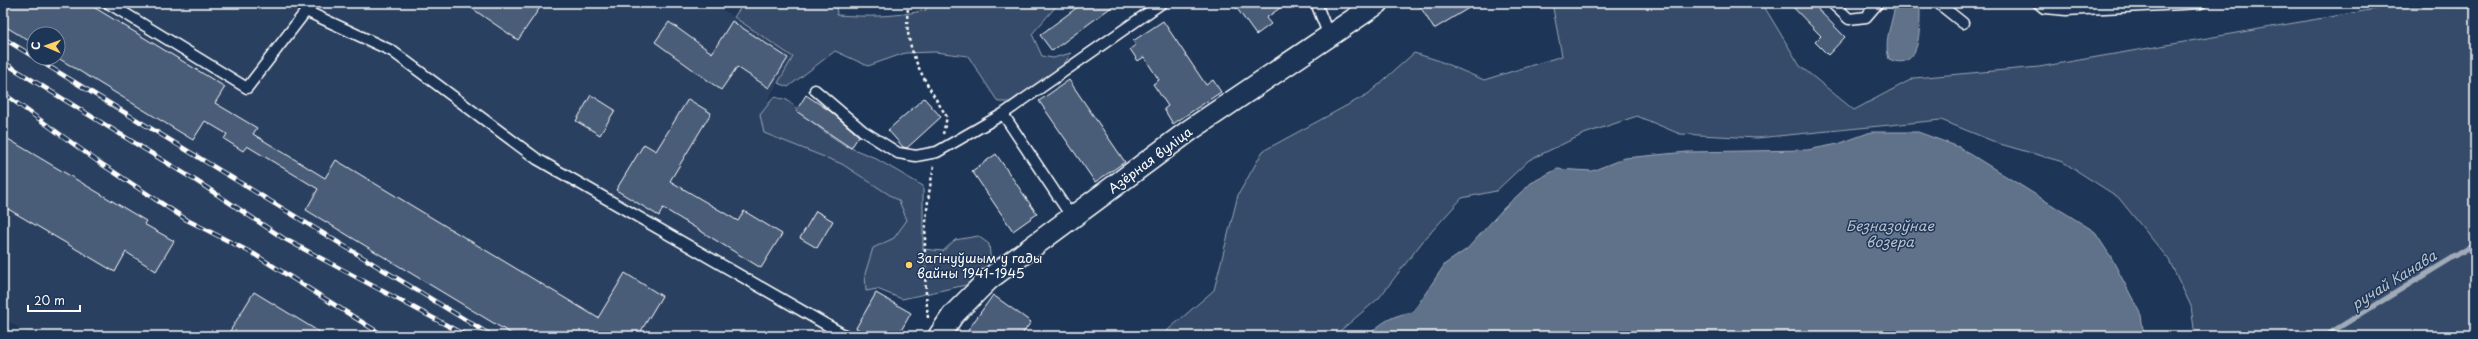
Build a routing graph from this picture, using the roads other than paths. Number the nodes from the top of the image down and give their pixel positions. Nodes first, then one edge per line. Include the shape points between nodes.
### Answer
1 (108, 3) edge
2 (1162, 3) edge
3 (1316, 3) edge
4 (1378, 3) edge
5 (1832, 3) edge
6 (1878, 3) edge
7 (1938, 3) edge
8 (2038, 3) edge
9 (2201, 3) edge
10 (1963, 23) dead end
11 (1329, 36) junction
12 (815, 90) dead end
13 (1003, 114) junction
14 (1073, 219) junction
15 (934, 329) edge
16 (846, 336) edge

1 - 16 lane via 247,88 306,11 392,51 537,159
2 - 13 lane
3 - 11 lane
4 - 11 street, Азёрная вуліца
5 - 6 lane via 1849,19 1866,17
7 - 10 lane
8 - 9 lane via 2044,8 2066,10
11 - 14 street, Азёрная вуліца via 1190,130
12 - 13 lane via 863,131 898,153 916,156 938,152
13 - 14 lane
14 - 15 street, Азёрная вуліца via 989,279 953,315

